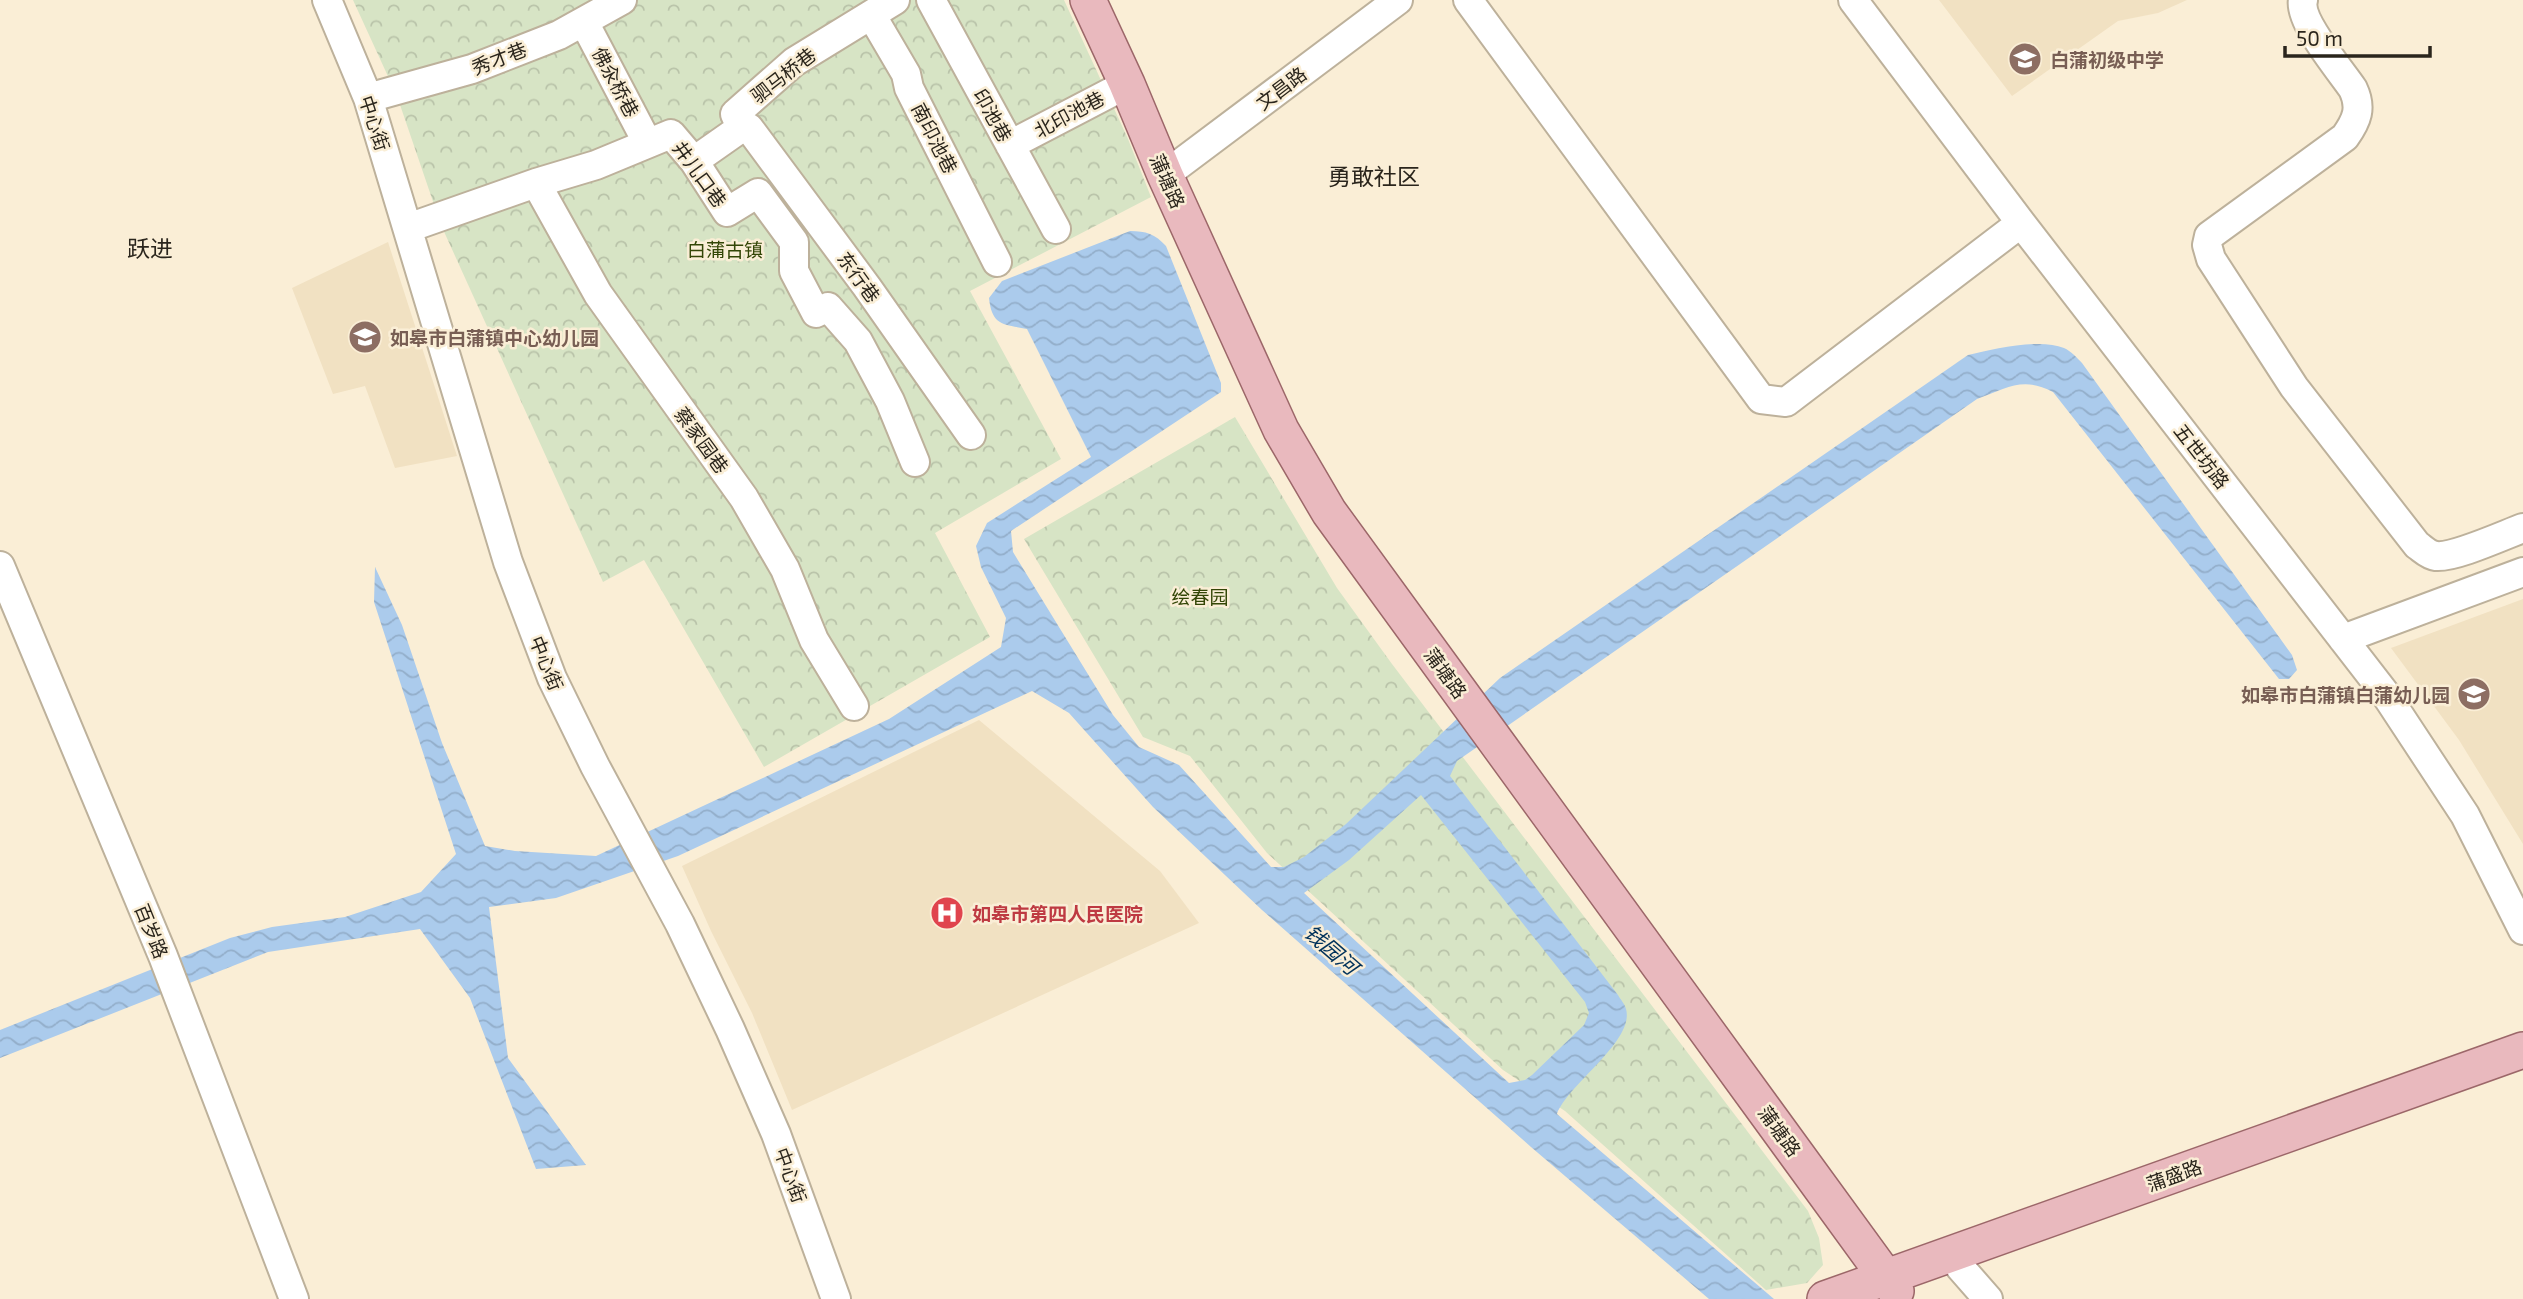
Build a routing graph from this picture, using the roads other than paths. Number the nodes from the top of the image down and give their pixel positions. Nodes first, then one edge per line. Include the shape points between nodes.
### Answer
1 (327, 0) edge
2 (622, 0) edge
3 (895, 0) edge
4 (931, 0) edge
5 (1088, 0) edge
6 (1398, 0) edge
7 (1468, 0) edge
8 (1853, 0) edge
9 (2303, 0) edge
10 (872, 16) junction
11 (584, 22) junction
12 (1127, 83) junction
13 (368, 98) junction
14 (741, 128) junction
15 (647, 142) junction
16 (1010, 145) junction
17 (694, 161) junction
18 (1165, 175) junction
19 (536, 183) junction
20 (2021, 223) junction
21 (408, 228) junction
22 (1056, 229) dead end
23 (998, 262) dead end
24 (971, 435) dead end
25 (915, 462) dead end
26 (2523, 528) edge
27 (0, 566) edge
28 (2523, 572) edge
29 (2343, 639) junction
30 (854, 706) dead end
31 (2523, 930) edge
32 (2523, 1049) edge
33 (2523, 1067) edge
34 (1960, 1267) junction
35 (1885, 1289) edge
36 (294, 1299) edge
37 (836, 1299) edge
38 (1825, 1299) edge
39 (1988, 1299) edge

1 - 13 street, 中心街
2 - 11 street, 秀才巷
3 - 10 street, 驷马桥巷
4 - 16 street, 印池巷
5 - 12 main road, 蒲塘路
6 - 18 street, 文昌路
7 - 20 street via 1761,399 1786,402
8 - 20 street, 五世坊路
9 - 26 street via 2307,21 2353,89 2358,114 2344,137 2209,236 2211,258 2294,387 2417,545 2438,556 2452,554
10 - 14 street, 驷马桥巷 via 794,62 735,114
10 - 23 street, 南印池巷 via 906,74
11 - 13 street, 秀才巷 via 472,69
11 - 15 street, 佛汆桥巷
12 - 16 street, 北印池巷
12 - 18 main road, 蒲塘路
13 - 21 street, 中心街
14 - 17 street, 驷马桥巷
14 - 24 street, 东行巷 via 749,128
15 - 17 street, 井儿口巷 via 671,134
15 - 19 street, 井儿口巷 via 596,165
16 - 22 street, 印池巷
17 - 25 street, 井儿口巷 via 727,212 758,192 794,242 794,271 816,313 828,307 858,341
18 - 35 main road, 蒲塘路 via 1282,430 1329,512
19 - 21 street, 井儿口巷
19 - 30 street, 蔡家园巷 via 598,294 744,498 785,569 814,640
20 - 29 street, 五世坊路
21 - 37 street, 中心街 via 508,562 552,678 724,1017 776,1134
27 - 36 street, 百岁路 via 163,956
28 - 29 street
29 - 31 street, 五世坊路 via 2384,692 2465,815
32 - 35 main road, 蒲盛路
33 - 34 main road, 蒲盛路
34 - 35 main road, 蒲盛路
34 - 39 street
35 - 38 main road, 蒲盛路

